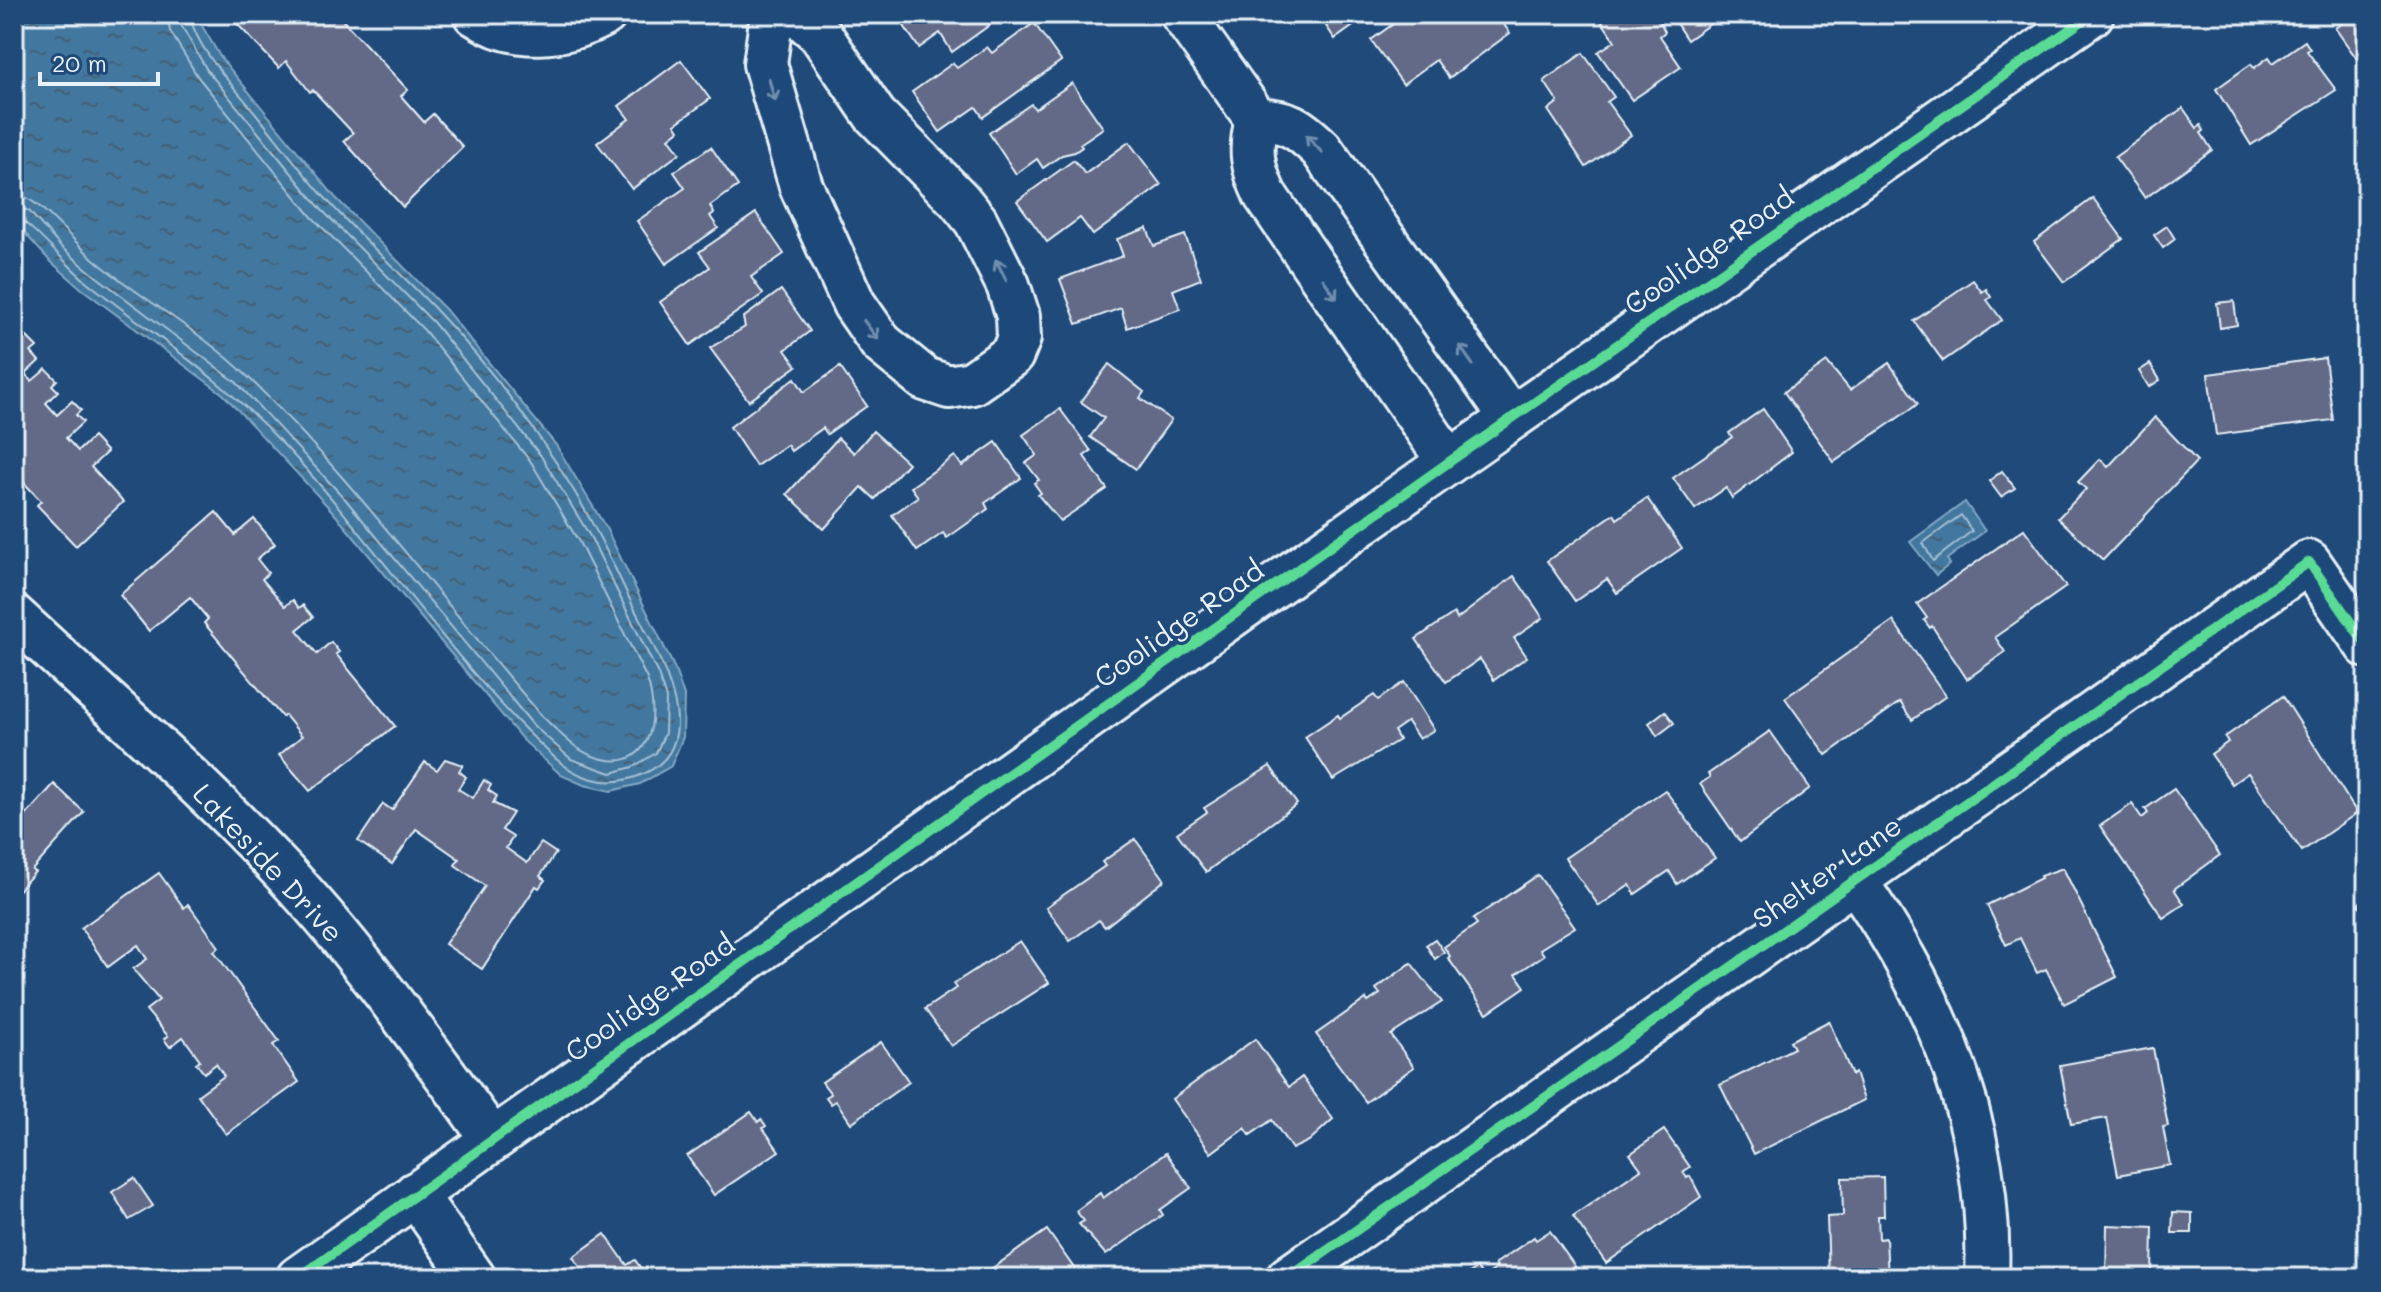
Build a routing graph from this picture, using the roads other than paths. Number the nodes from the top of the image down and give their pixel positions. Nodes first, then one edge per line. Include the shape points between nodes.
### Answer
1 (475, 14) edge
2 (605, 14) edge
3 (772, 14) edge
4 (797, 14) edge
5 (1182, 14) edge
6 (2092, 14) edge
7 (1257, 120) junction
8 (1511, 418) junction
9 (1449, 462) junction
10 (14, 616) edge
11 (2367, 646) edge
12 (1856, 882) junction
13 (492, 1139) junction
14 (415, 1194) junction
15 (298, 1278) edge
16 (474, 1278) edge
17 (1288, 1278) edge
18 (1987, 1278) edge

1 - 2 street via 492,25 545,34
3 -> 4 street via 765,64 801,186 854,304 881,343 925,379 949,387 972,383 1012,355 1019,338 1008,285 968,210 875,115 820,34
5 - 7 street
6 - 8 street, Coolidge Road
8 -> 7 street via 1321,149 1298,127 1280,119
7 -> 9 street via 1250,144 1252,167 1265,195
8 - 9 street, Coolidge Road
9 - 13 street, Coolidge Road
10 - 13 street, Lakeside Drive via 276,864 363,968
11 - 12 street, Shelter Lane via 2309,562
12 - 17 street, Shelter Lane
12 - 18 street via 1915,973 1968,1101 1984,1180
13 - 14 street, Coolidge Road
14 - 15 street, Coolidge Road
14 - 16 street

